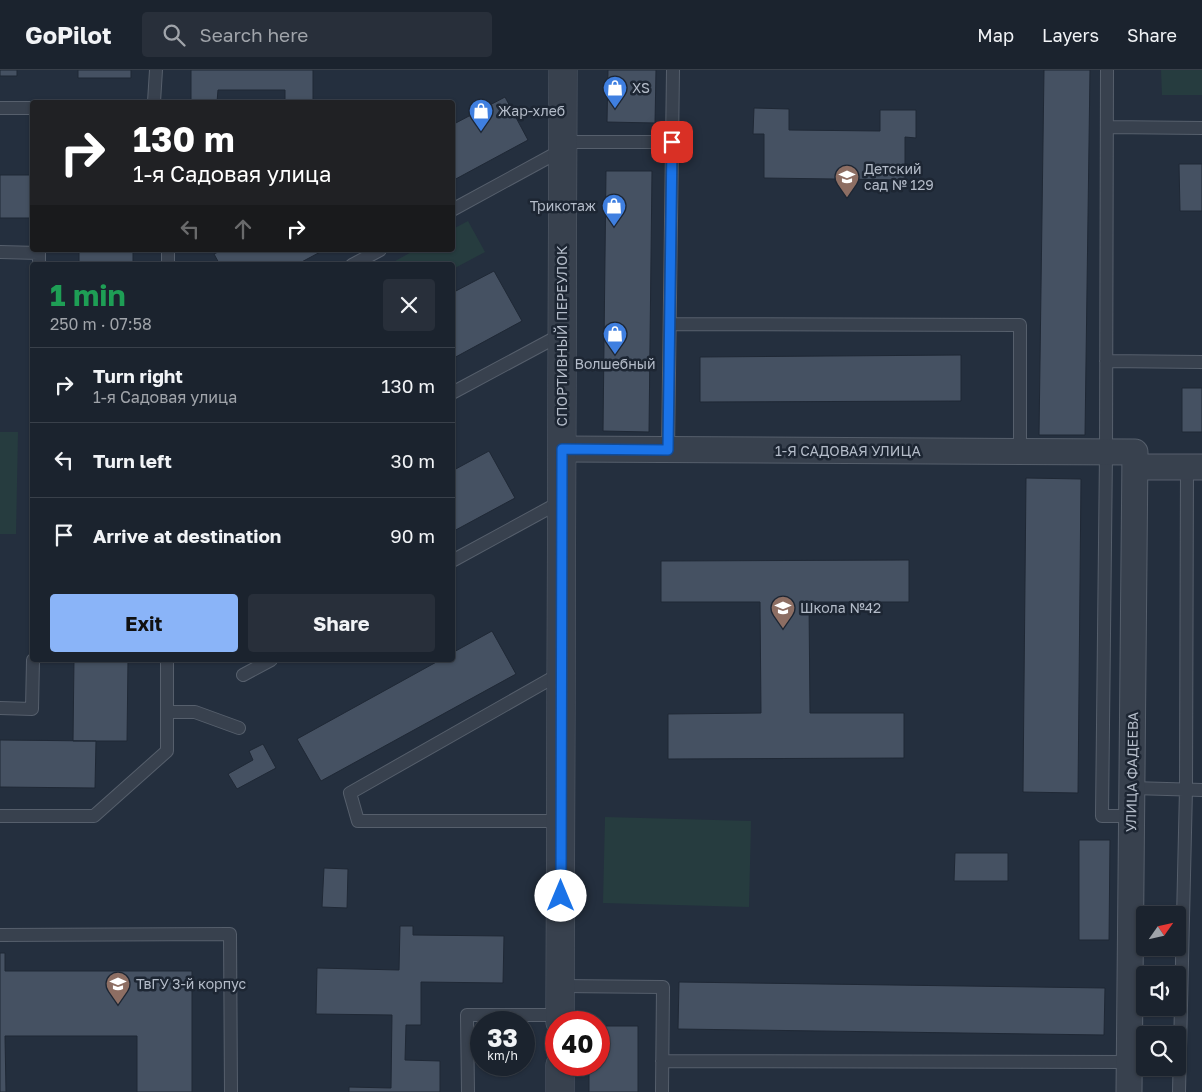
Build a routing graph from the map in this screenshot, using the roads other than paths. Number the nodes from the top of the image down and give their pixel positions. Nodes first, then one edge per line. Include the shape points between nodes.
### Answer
1 (156, 70) edge
2 (563, 70) edge
3 (673, 70) edge
4 (1107, 70) edge
5 (154, 100) edge
6 (0, 108) edge
7 (30, 108) edge
8 (1107, 127) junction
9 (1202, 128) edge
10 (672, 142) junction
11 (562, 146) junction
12 (455, 208) edge
13 (0, 252) edge
14 (376, 252) edge
15 (39, 262) edge
16 (358, 262) edge
17 (670, 324) junction
18 (562, 334) junction
19 (1106, 361) junction
20 (1202, 362) edge
21 (455, 391) edge
22 (562, 449) junction
23 (668, 450) junction
24 (1020, 452) junction
25 (1106, 452) junction
26 (1135, 460) junction
27 (1195, 467) edge
28 (562, 501) junction
29 (455, 559) edge
30 (33, 662) edge
31 (167, 662) edge
32 (267, 662) edge
33 (561, 673) junction
34 (243, 675) dead end
35 (0, 708) edge
36 (167, 712) junction
37 (239, 728) dead end
38 (1132, 788) junction
39 (1186, 789) junction
40 (1202, 790) edge
41 (0, 816) edge
42 (1132, 816) junction
43 (561, 821) junction
44 (0, 935) edge
45 (560, 986) junction
46 (560, 1011) edge
47 (545, 1018) edge
48 (662, 1061) junction
49 (1129, 1062) junction
50 (560, 1076) edge
51 (230, 1092) edge
52 (468, 1092) edge
53 (560, 1092) edge
54 (662, 1092) edge
55 (1129, 1092) edge
56 (1179, 1092) edge

1 - 5 lane
2 - 11 street, СПОРТИВНЫЙ ПЕРЕУЛОК
3 - 10 lane
4 - 8 lane
6 - 7 lane
8 - 9 lane
8 - 19 lane
10 - 11 lane
10 - 17 lane
11 - 12 lane
11 - 18 street, СПОРТИВНЫЙ ПЕРЕУЛОК
13 - 15 lane via 39,253
14 - 16 lane
17 - 23 lane
17 - 24 lane via 1020,325
18 - 21 lane
18 - 22 street, СПОРТИВНЫЙ ПЕРЕУЛОК
19 - 20 lane
19 - 25 lane
22 - 23 street, 1-Я САДОВАЯ УЛИЦА
22 - 28 street, СПОРТИВНЫЙ ПЕРЕУЛОК
23 - 24 street, 1-Я САДОВАЯ УЛИЦА
24 - 25 street, 1-Я САДОВАЯ УЛИЦА
25 - 26 street, 1-Я САДОВАЯ УЛИЦА
25 - 42 lane via 1102,816
26 - 27 street, 1-Я САДОВАЯ УЛИЦА
26 - 38 street, УЛИЦА ФАДЕЕВА
27 - 39 lane
28 - 29 lane
28 - 33 street, СПОРТИВНЫЙ ПЕРЕУЛОК
30 - 35 lane via 32,709
31 - 36 lane
32 - 34 lane
33 - 43 street, СПОРТИВНЫЙ ПЕРЕУЛОК
33 - 43 lane via 350,792 358,821
36 - 37 lane via 195,712
36 - 41 lane via 167,751 94,816
38 - 39 lane
38 - 42 street, УЛИЦА ФАДЕЕВА
39 - 40 lane
39 - 56 lane
42 - 49 street, УЛИЦА ФАДЕЕВА
43 - 45 street, СПОРТИВНЫЙ ПЕРЕУЛОК
44 - 51 lane via 230,934
45 - 46 street, СПОРТИВНЫЙ ПЕРЕУЛОК
45 - 48 lane via 663,987
47 - 52 lane via 467,1015
48 - 49 lane
48 - 54 lane
49 - 55 street, УЛИЦА ФАДЕЕВА
50 - 53 street

